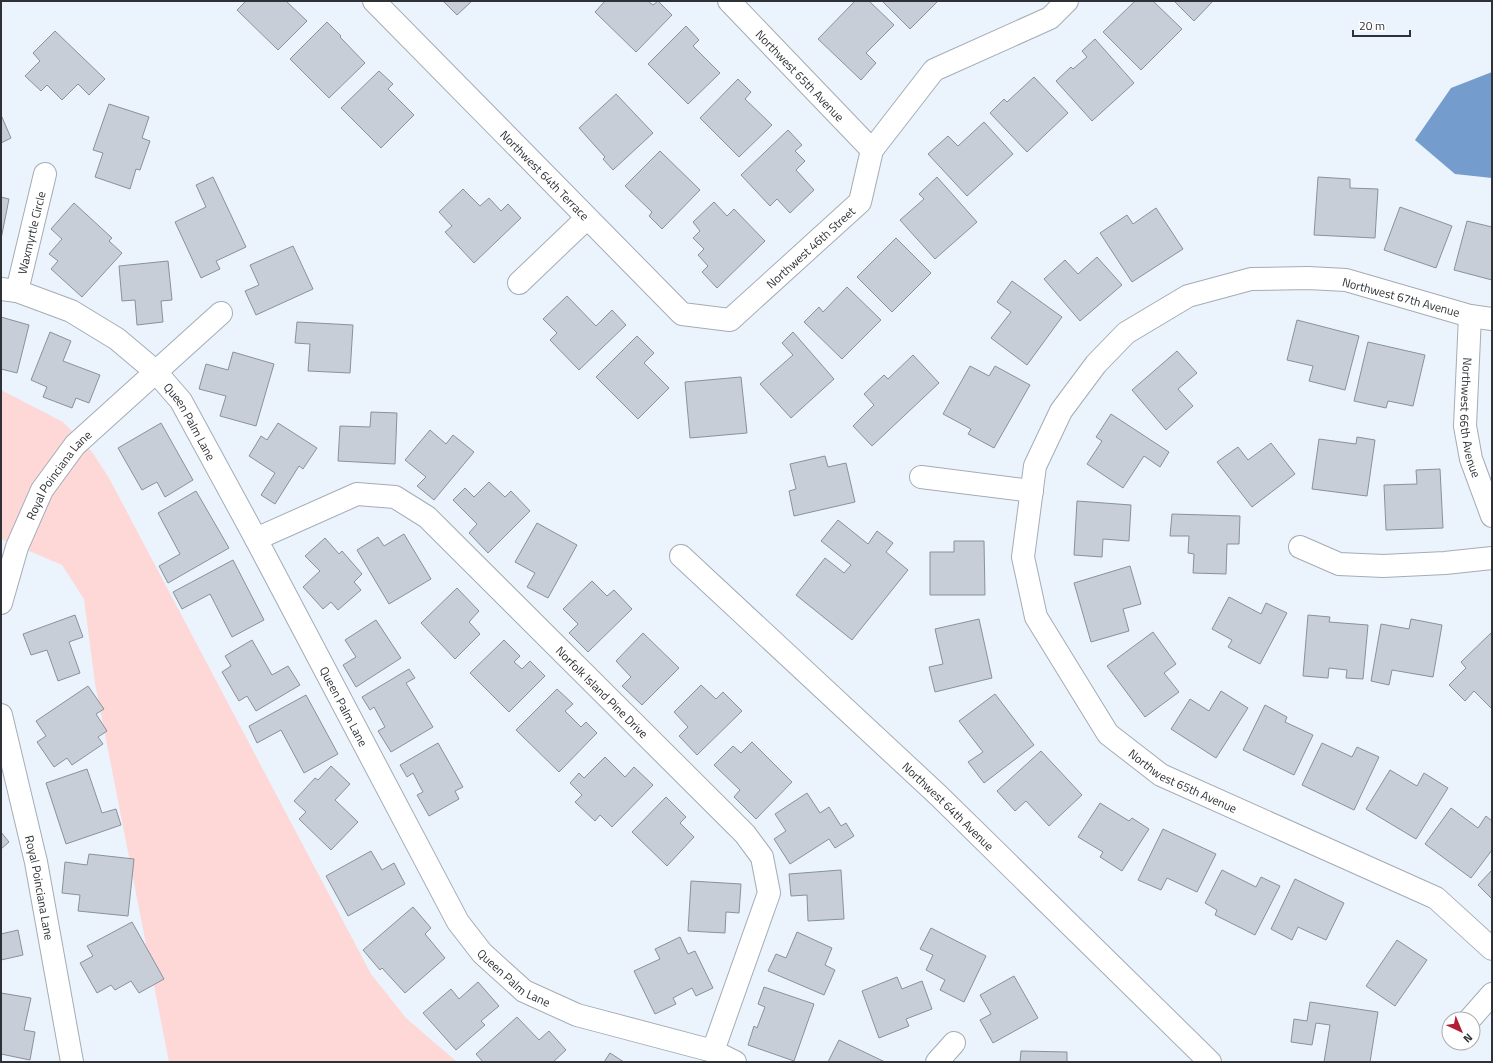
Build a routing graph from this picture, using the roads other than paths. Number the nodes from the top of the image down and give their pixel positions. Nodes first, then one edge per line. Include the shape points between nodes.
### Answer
1 (374, 1) edge
2 (729, 1) edge
3 (1067, 1) edge
4 (872, 150) junction
5 (45, 174) dead end
6 (587, 218) junction
7 (519, 283) dead end
8 (9, 290) edge
9 (221, 313) dead end
10 (1470, 316) junction
11 (1492, 319) edge
12 (730, 320) joint
13 (155, 372) junction
14 (921, 477) dead end
15 (1032, 491) junction
16 (1492, 516) edge
17 (256, 539) junction
18 (1300, 547) dead end
19 (681, 556) dead end
20 (1492, 558) edge
21 (1, 603) edge
22 (1, 715) edge
23 (1492, 949) edge
24 (1492, 994) edge
25 (1477, 1011) edge
26 (954, 1043) dead end
27 (713, 1051) junction
28 (72, 1062) edge
29 (734, 1062) edge
30 (937, 1062) edge
31 (1210, 1062) edge

1 - 6 street, Northwest 64th Terrace
2 - 4 street, Northwest 65th Avenue
3 - 4 street, Northwest 46th Street via 1050,18 934,70
4 - 12 street, Northwest 46th Street via 860,202
5 - 8 street, Waxmyrtle Circle
6 - 7 street
6 - 12 street, Northwest 64th Terrace via 682,314
8 - 13 street, Queen Palm Lane via 71,311 117,339
9 - 13 street, Royal Poinciana Lane
10 - 11 street, Northwest 67th Avenue
10 - 15 street, Northwest 67th Avenue via 1346,280 1251,279 1188,296 1126,333 1096,364 1061,411 1035,466
10 - 16 street, Northwest 66th Avenue via 1465,426 1471,459
13 - 17 street, Queen Palm Lane via 180,401
13 - 21 street, Royal Poinciana Lane via 75,445 42,490 17,547
14 - 15 street
15 - 23 street, Northwest 65th Avenue via 1023,556 1036,617 1108,734 1160,775 1436,898
17 - 27 street, Queen Palm Lane via 458,922 482,953 524,990 577,1015
17 - 27 street, Norfolk Island Pine Drive via 357,494 395,496 427,516 745,834 762,858 769,892
18 - 20 street via 1339,564 1383,566
19 - 31 street, Northwest 64th Avenue via 938,796
22 - 28 street, Royal Poinciana Lane via 36,862
24 - 25 street
26 - 30 street
27 - 29 street, Queen Palm Lane

